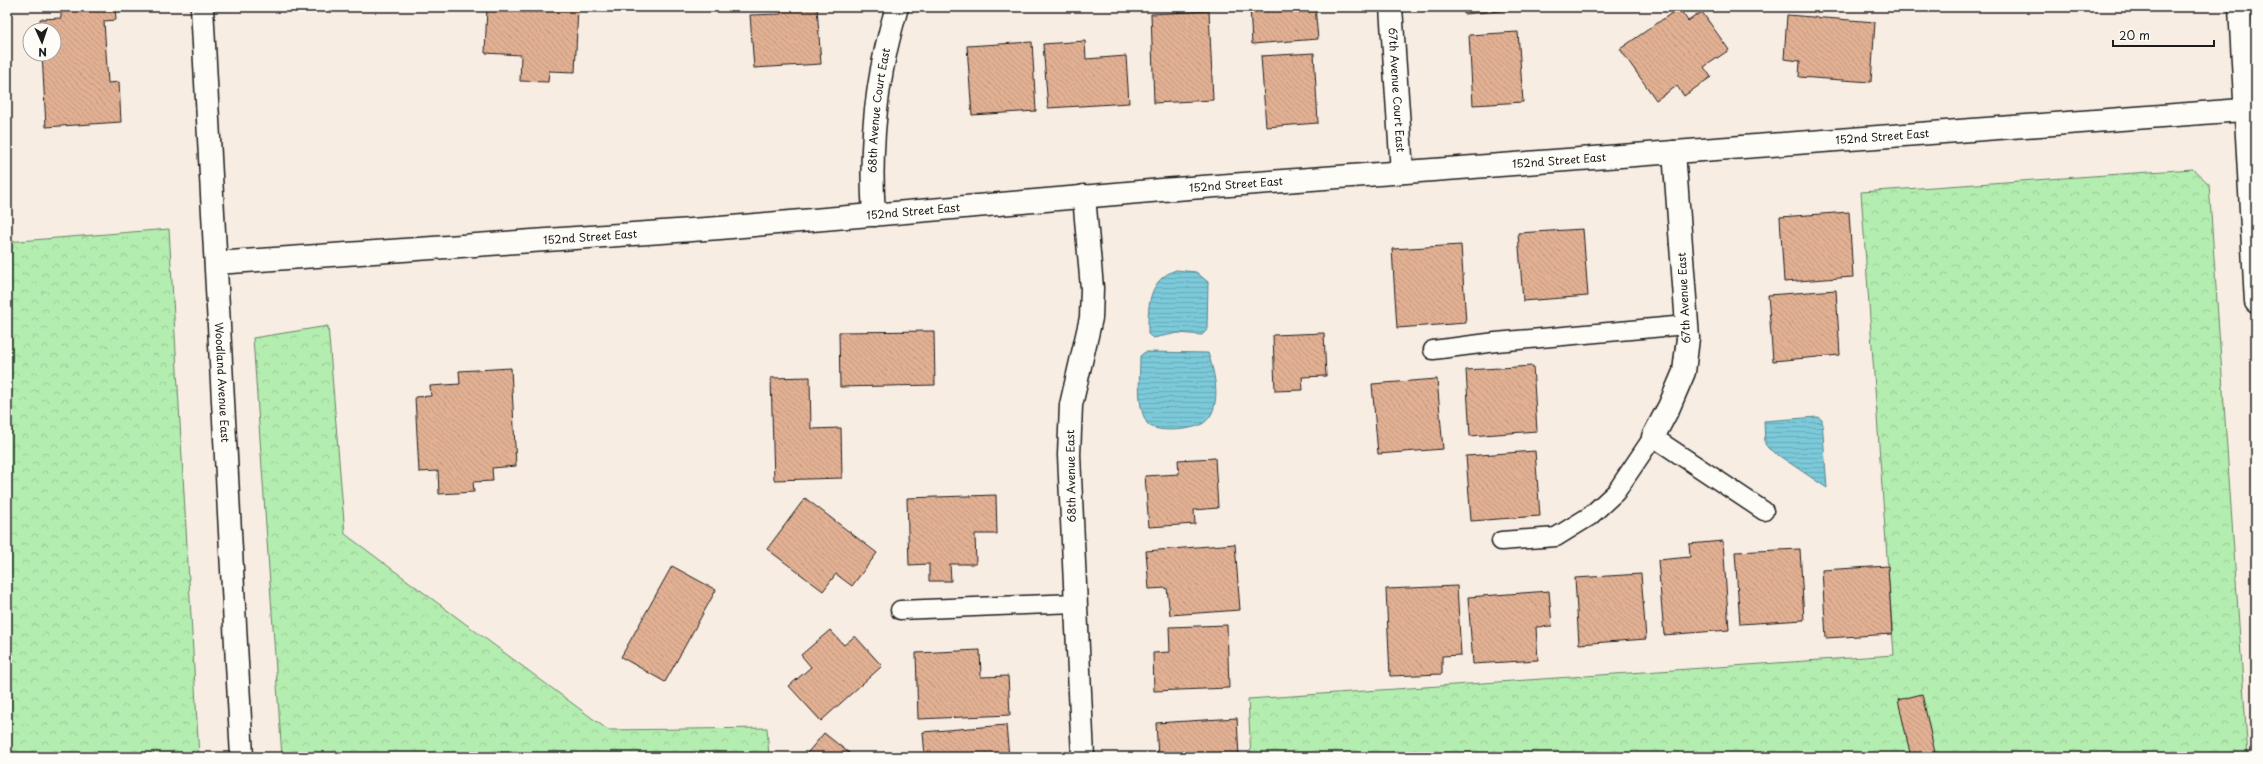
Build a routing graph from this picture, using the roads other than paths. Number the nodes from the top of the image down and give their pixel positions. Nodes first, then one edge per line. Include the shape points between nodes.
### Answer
1 (202, 7) edge
2 (897, 7) edge
3 (1391, 7) edge
4 (2240, 7) edge
5 (2251, 109) edge
6 (1674, 152) junction
7 (1402, 172) junction
8 (1084, 196) junction
9 (874, 215) junction
10 (216, 263) junction
11 (2256, 302) edge
12 (1686, 325) junction
13 (1433, 350) dead end
14 (1653, 437) junction
15 (1764, 511) dead end
16 (1501, 541) dead end
17 (1076, 603) junction
18 (900, 610) dead end
19 (242, 757) edge
20 (1083, 757) edge

1 - 10 street, Woodland Avenue East
2 - 9 street, 68th Avenue Court East via 889,34 872,145
3 - 7 street, 67th Avenue Court East
4 - 5 street
5 - 6 street, 152nd Street East
5 - 11 street
6 - 7 street, 152nd Street East
6 - 12 street, 67th Avenue East
7 - 8 street, 152nd Street East
8 - 9 street, 152nd Street East
8 - 17 street, 68th Avenue East via 1092,288 1091,318 1071,405 1069,455
9 - 10 street, 152nd Street East
10 - 19 street, Woodland Avenue East
12 - 13 lane
12 - 14 street, 67th Avenue East via 1688,338 1684,372
14 - 15 lane
14 - 16 lane via 1616,492 1590,516 1556,537
17 - 18 lane
17 - 20 street, 68th Avenue East

